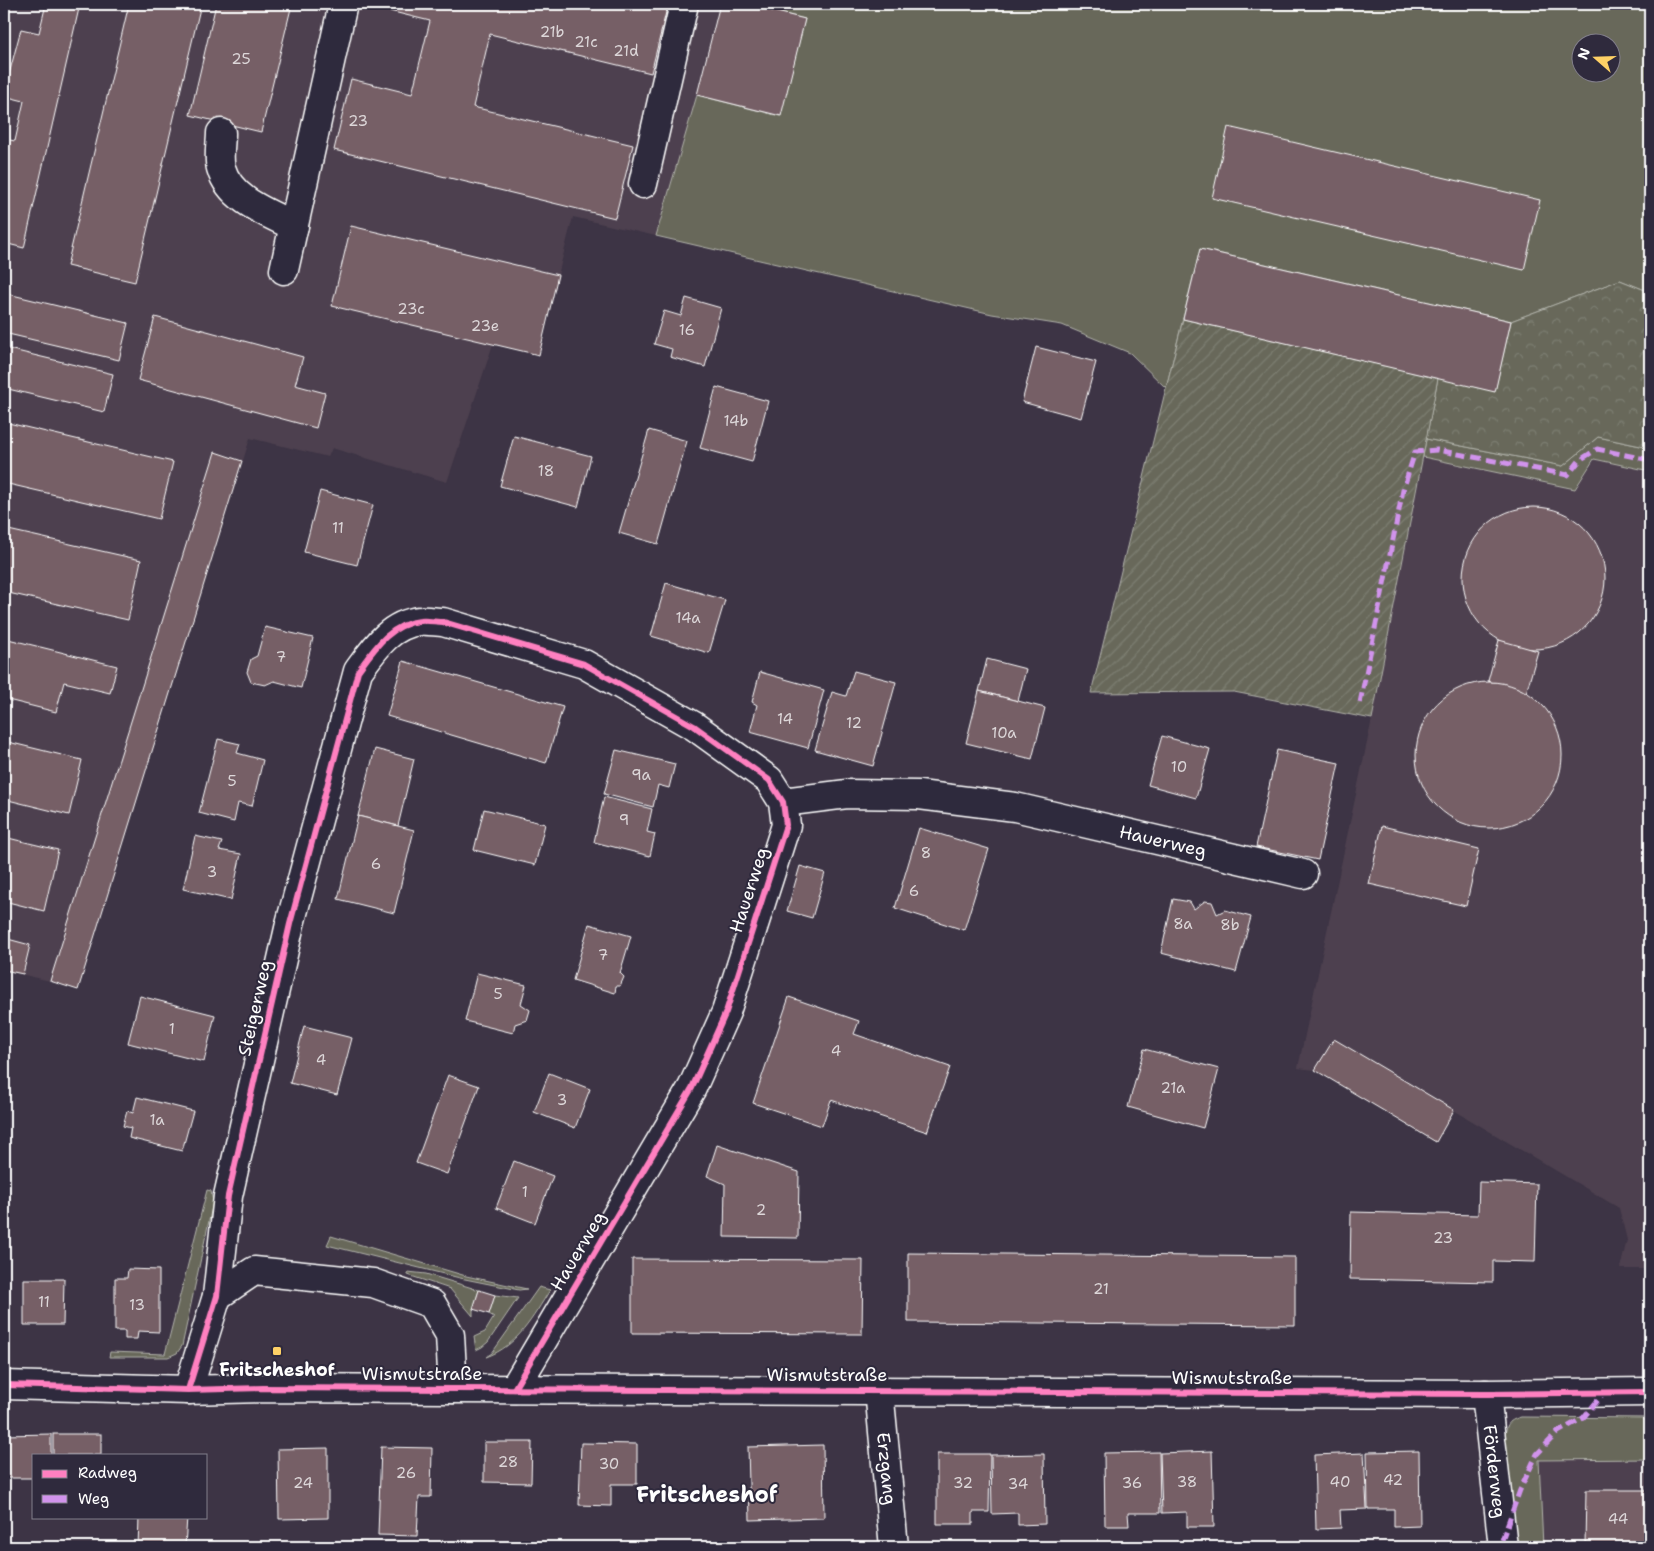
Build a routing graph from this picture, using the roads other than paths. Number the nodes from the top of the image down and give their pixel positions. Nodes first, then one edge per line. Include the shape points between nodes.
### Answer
1 (343, 4) edge
2 (684, 4) edge
3 (221, 133) dead end
4 (642, 184) dead end
5 (294, 226) junction
6 (284, 270) dead end
7 (380, 641) joint
8 (783, 802) junction
9 (1303, 874) dead end
10 (217, 1296) junction
11 (4, 1385) edge
12 (453, 1388) junction
13 (514, 1389) junction
14 (188, 1390) junction
15 (879, 1390) junction
16 (1650, 1392) edge
17 (1486, 1394) junction
18 (894, 1547) edge
19 (1503, 1547) edge

1 - 5 street
2 - 4 street
3 - 5 street via 220,167 230,186 250,204
5 - 6 street
7 - 8 street, Hauerweg via 398,628 420,621 443,622 584,664 694,726 769,780
7 - 10 street, Steigerweg via 358,671 290,924 228,1196
8 - 9 street, Hauerweg via 847,794 919,794 1015,807
8 - 13 street, Hauerweg via 786,825 726,1012 692,1088
10 - 12 street via 254,1272 373,1283 432,1304 450,1335
10 - 14 street, Steigerweg
11 - 14 street, Wismutstraße
12 - 13 street, Wismutstraße
12 - 14 street, Wismutstraße
13 - 15 street, Wismutstraße
15 - 17 street, Wismutstraße
15 - 18 street, Erzgang
16 - 17 street, Wismutstraße
17 - 19 street, Förderweg

